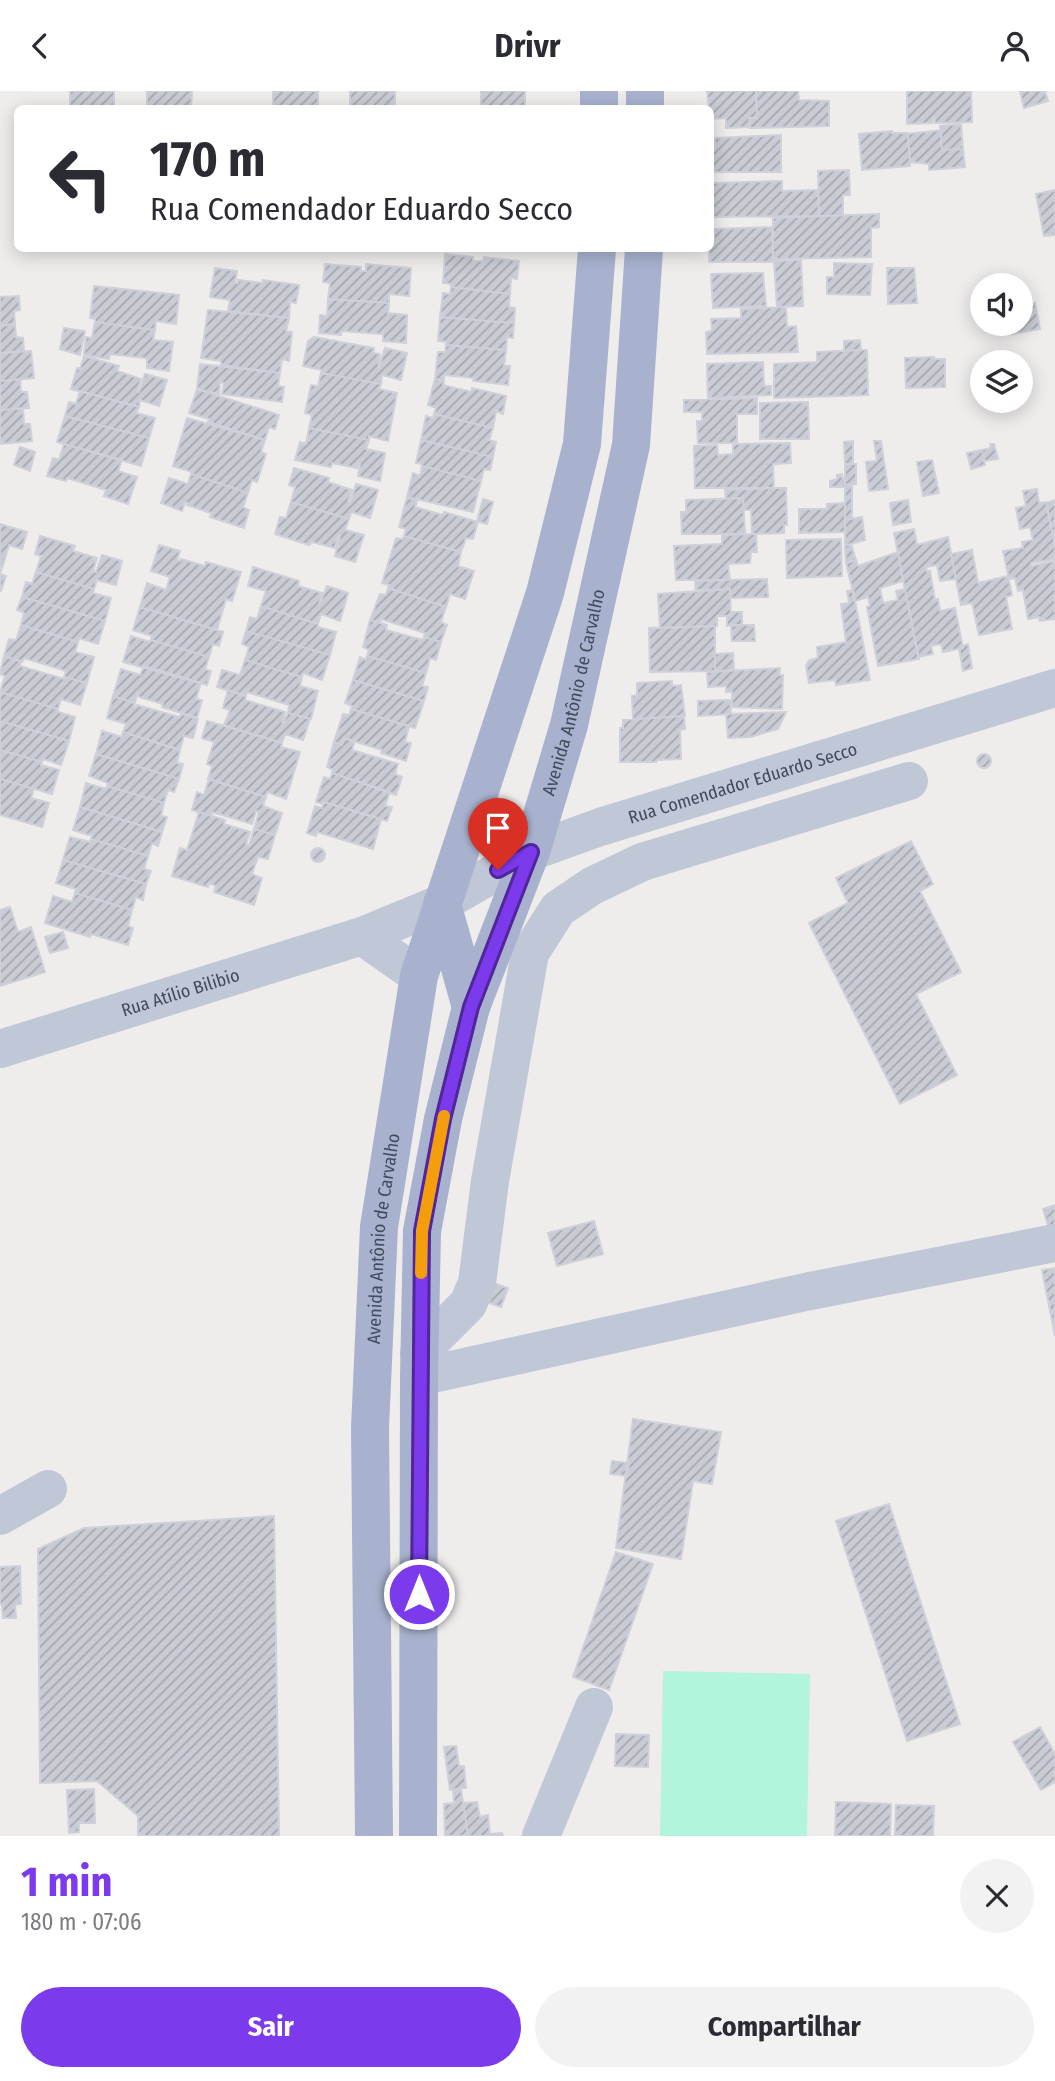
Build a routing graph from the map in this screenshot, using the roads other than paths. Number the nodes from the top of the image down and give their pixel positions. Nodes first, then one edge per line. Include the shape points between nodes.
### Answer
1 (597, 252) edge
2 (644, 252) edge
3 (1055, 688) edge
4 (909, 781) dead end
5 (531, 852) junction
6 (442, 903) junction
7 (362, 936) junction
8 (419, 976) junction
9 (471, 1007) junction
10 (0, 1049) edge
11 (1055, 1243) edge
12 (419, 1365) junction
13 (48, 1489) dead end
14 (0, 1516) edge
15 (594, 1707) dead end
16 (374, 1836) edge
17 (418, 1836) edge
18 (541, 1836) edge

1 - 6 main road, Avenida Antônio de Carvalho via 582,444 545,593
2 - 5 main road, Avenida Antônio de Carvalho via 631,445 569,725
3 - 5 street, Rua Comendador Eduardo Secco
4 - 12 street via 642,862 558,909 530,953 477,1283 468,1304
5 - 6 street, Rua Comendador Eduardo Secco
5 - 9 main road, Avenida Antônio de Carvalho
6 - 7 street, Rua Atílio Bilibio
6 - 8 main road, Avenida Antônio de Carvalho
6 - 9 main road
7 - 8 street
7 - 10 street, Rua Atílio Bilibio
8 - 16 main road, Avenida Antônio de Carvalho via 379,1227 370,1428
9 - 12 main road, Avenida Antônio de Carvalho via 422,1231
11 - 12 street
12 - 17 main road, Avenida Antônio de Carvalho
13 - 14 street
15 - 18 street

